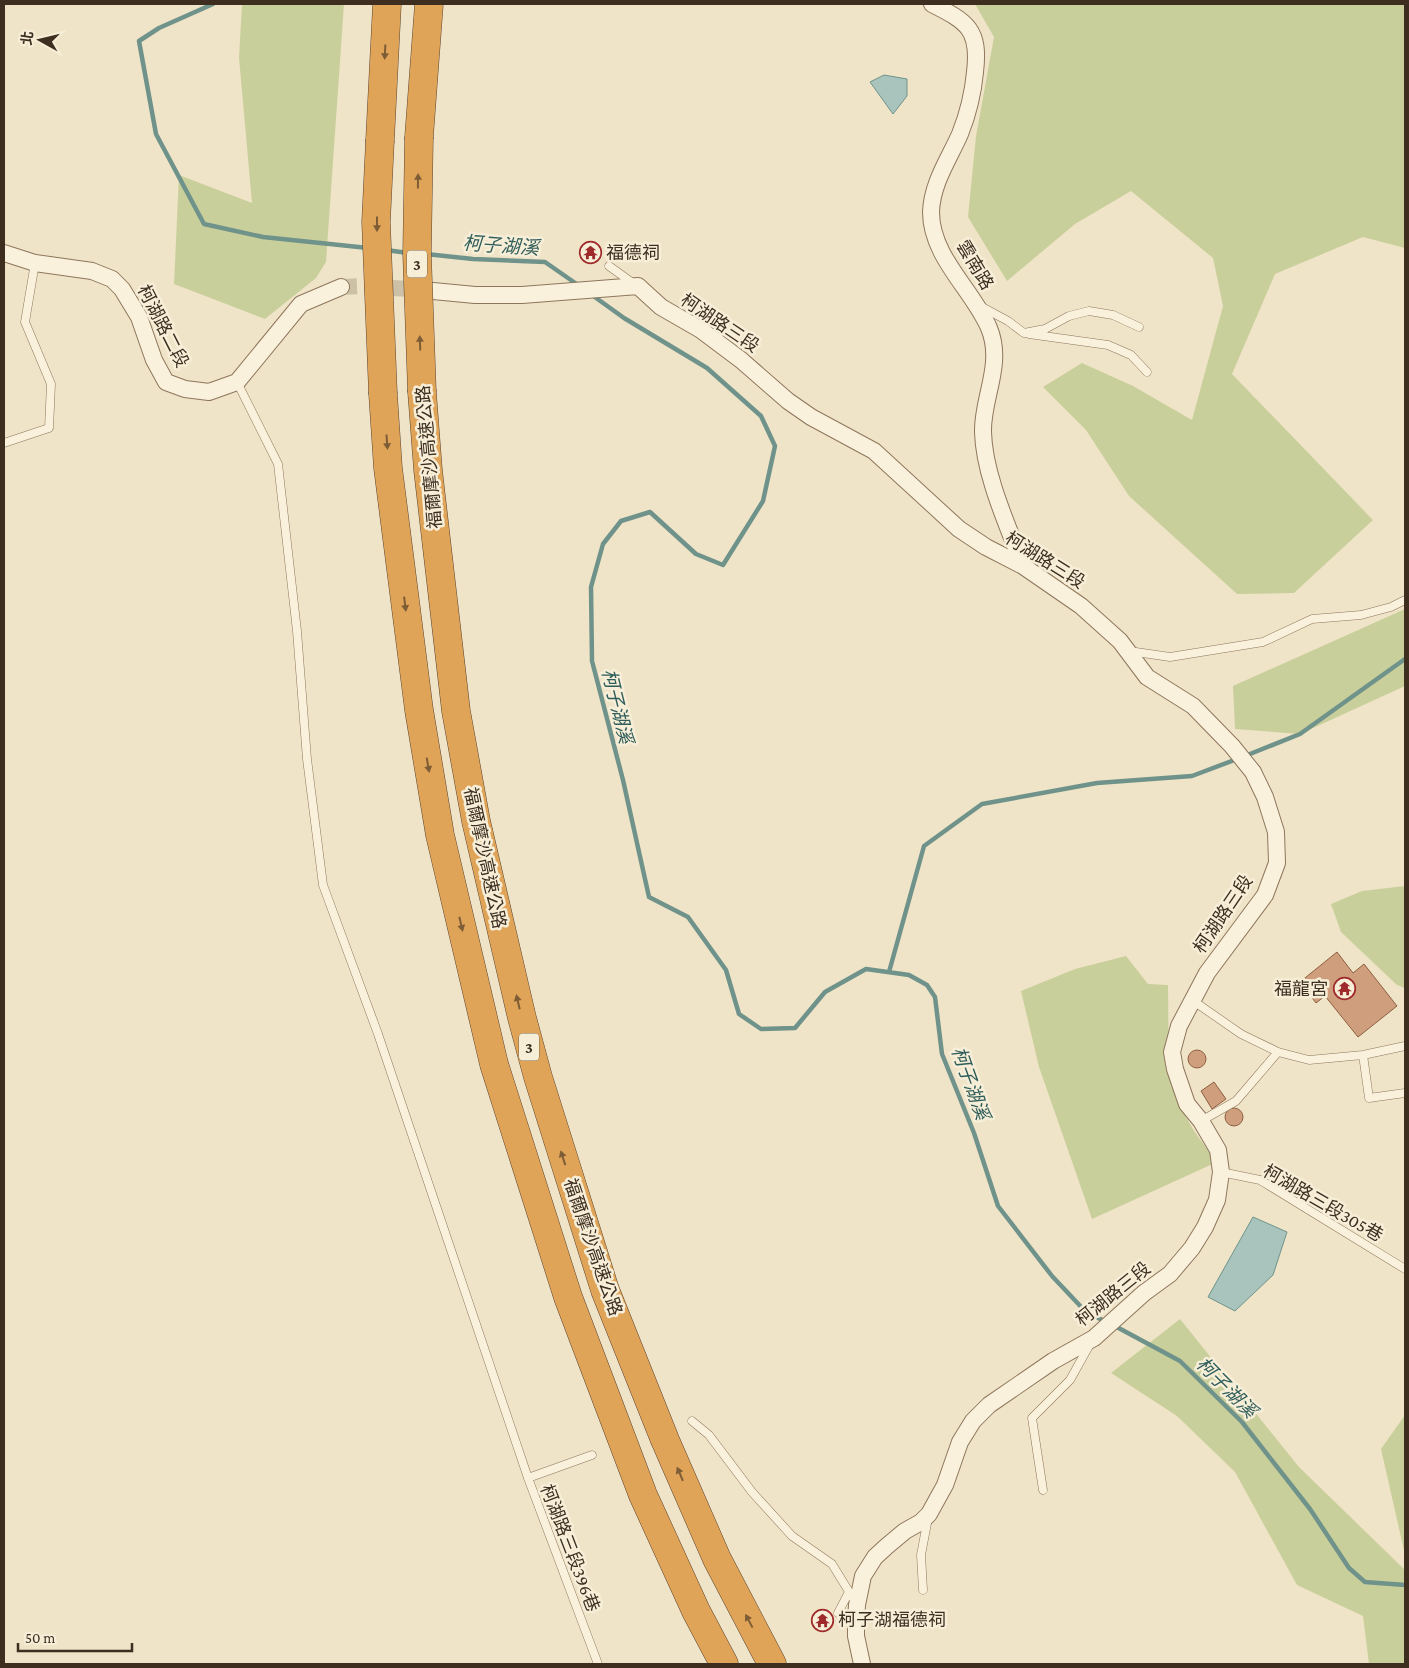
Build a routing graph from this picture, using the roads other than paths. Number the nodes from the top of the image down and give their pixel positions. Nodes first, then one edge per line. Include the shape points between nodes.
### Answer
1 (387, 4) edge
2 (429, 4) edge
3 (932, 4) edge
4 (4, 253) edge
5 (35, 263) junction
6 (609, 266) dead end
7 (638, 286) junction
8 (341, 287) tunnel mouth
9 (433, 291) tunnel mouth
10 (975, 304) junction
11 (1139, 327) dead end
12 (1024, 333) junction
13 (1147, 372) dead end
14 (237, 382) junction
15 (4, 443) edge
16 (1023, 566) junction
17 (1405, 600) edge
18 (1129, 651) junction
19 (1192, 1000) junction
20 (1405, 1046) edge
21 (1278, 1052) junction
22 (1363, 1055) junction
23 (1405, 1093) edge
24 (1201, 1121) junction
25 (1221, 1172) junction
26 (1405, 1270) edge
27 (1094, 1338) junction
28 (692, 1420) dead end
29 (592, 1455) dead end
30 (528, 1478) junction
31 (1043, 1490) dead end
32 (929, 1514) junction
33 (923, 1590) dead end
34 (853, 1599) junction
35 (838, 1613) dead end
36 (598, 1664) edge
37 (724, 1664) edge
38 (772, 1664) edge
39 (862, 1664) edge

1 -> 37 highway, 福爾摩沙高速公路 / 3, bridge via 376,222 383,394 388,468 419,710 440,835 494,1064 568,1297 643,1495
38 -> 2 highway, 福爾摩沙高速公路 / 3, bridge via 717,1559 665,1440 606,1290 535,1069 476,821 456,711 422,392 417,254 419,137
3 - 10 street, 雲南路 via 961,20 975,37 977,54 969,111 935,188 931,212 940,248
4 - 5 street, 柯湖路二段
5 - 14 street, 柯湖路二段 via 92,271 112,279 139,317 154,360 166,382 185,389 209,392
5 - 15 lane via 25,322 50,384 49,428
6 - 7 lane
7 - 9 street via 531,294 475,295
7 - 16 street, 柯湖路三段 via 661,307 701,330 741,360 811,417 874,450 959,529
8 - 14 street via 301,304
10 - 12 lane
10 - 16 street, 雲南路 via 990,329 994,352 983,432 987,462
11 - 12 lane via 1112,315 1089,311 1069,316 1045,329
12 - 13 lane via 1108,345 1131,355
14 - 30 lane via 278,464 297,631 307,759 323,885 378,1034
16 - 18 street, 柯湖路三段 via 1082,606
17 - 18 lane via 1361,615 1312,619 1263,642 1170,657
18 - 19 street, 柯湖路三段 via 1148,677 1193,706 1232,746 1253,772 1276,832 1277,864 1265,895 1207,973
19 - 21 lane via 1241,1034
19 - 24 street, 柯湖路三段 via 1179,1026 1172,1052 1187,1104
20 - 22 lane
21 - 22 lane via 1309,1060
21 - 24 lane via 1236,1101
22 - 23 lane via 1369,1098
24 - 25 street, 柯湖路三段 via 1218,1150
25 - 26 lane, 柯湖路三段305巷 via 1260,1180
25 - 27 street, 柯湖路三段 via 1217,1200 1192,1248 1170,1274
27 - 31 lane via 1070,1380 1032,1418
27 - 32 street, 柯湖路三段 via 1053,1361 989,1405 973,1421 960,1442 945,1485
28 - 34 lane via 709,1435 752,1492 792,1536 832,1564
29 - 30 lane, 柯湖路三段396巷
30 - 36 lane, 柯湖路三段396巷
32 - 33 lane via 921,1556
32 - 34 street, 柯湖路三段 via 875,1557
34 - 35 lane
34 - 39 street, 柯湖路三段

